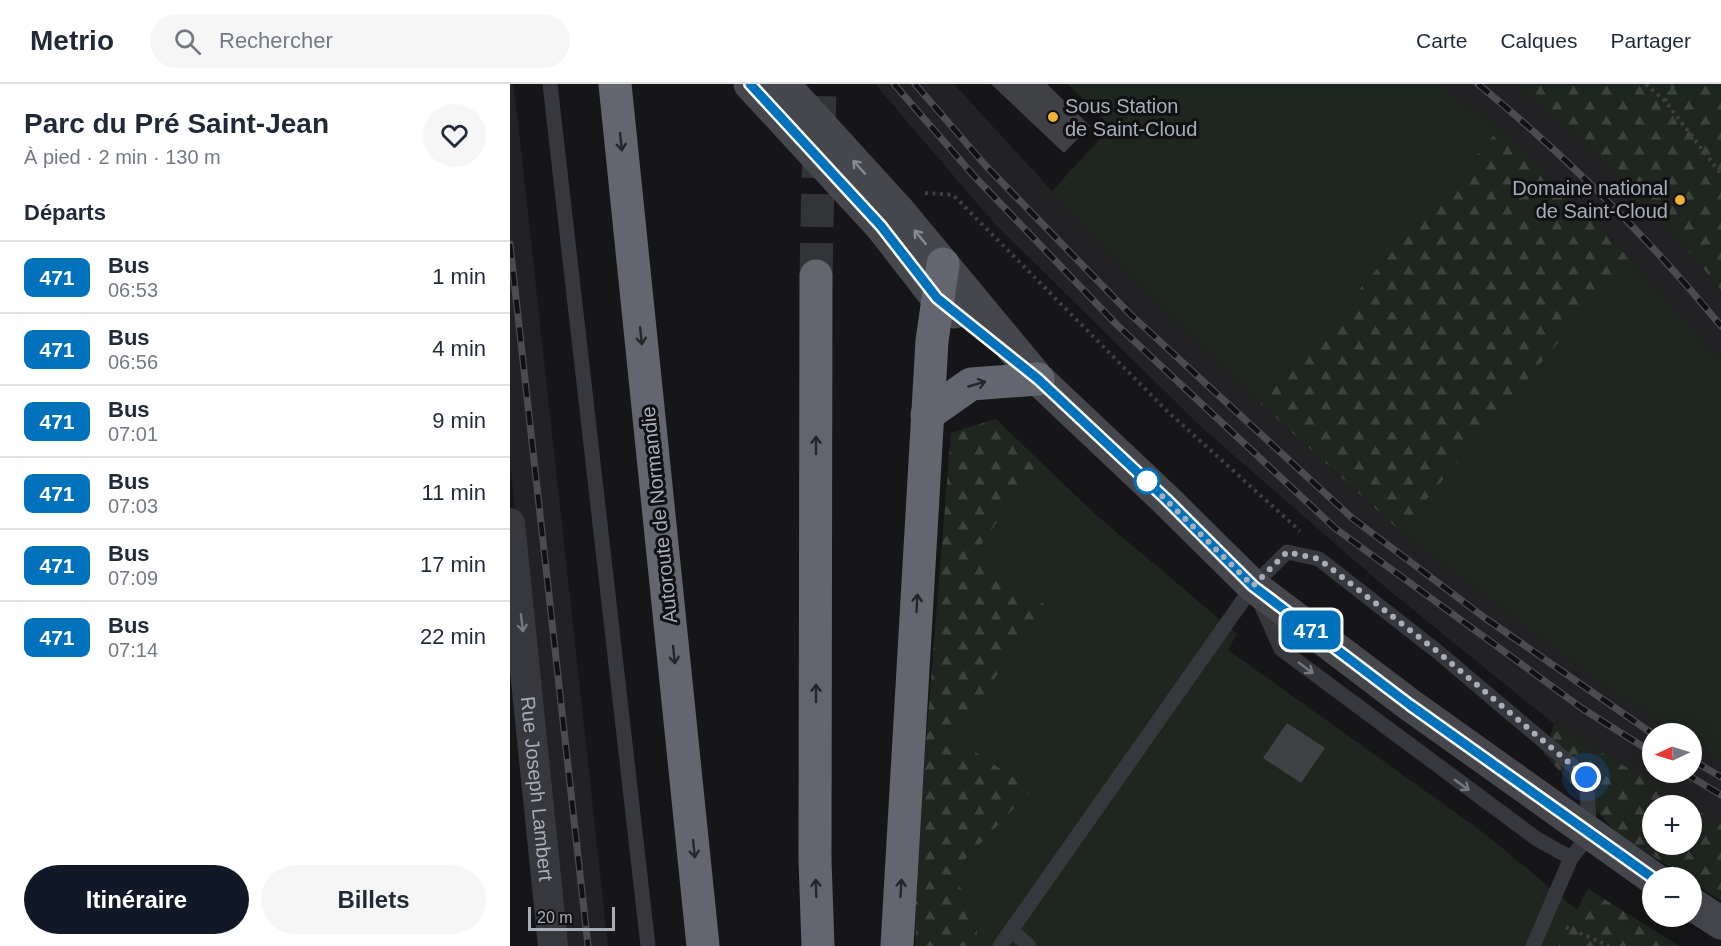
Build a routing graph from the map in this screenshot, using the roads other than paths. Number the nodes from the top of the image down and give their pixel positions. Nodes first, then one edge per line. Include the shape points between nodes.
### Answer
1 (550, 84) edge
2 (615, 84) edge
3 (750, 84) edge
4 (783, 84) edge
5 (943, 264) junction
6 (816, 276) tunnel mouth
7 (937, 298) junction
8 (1038, 379) junction
9 (927, 414) junction
10 (510, 523) edge
11 (1253, 586) junction
12 (1580, 846) junction
13 (1642, 873) edge
14 (1702, 911) edge
15 (1721, 923) edge
16 (1011, 930) junction
17 (553, 946) edge
18 (648, 946) edge
19 (704, 946) edge
20 (818, 946) edge
21 (897, 946) edge
22 (1000, 946) edge
23 (1029, 946) edge
24 (1533, 946) edge

1 - 18 lane
2 -> 19 highway, Autoroute de Normandie
3 - 7 main road via 881,226
5 -> 4 main road
5 - 7 highway
5 - 8 main road
20 -> 6 highway
7 - 8 main road
7 - 9 highway
9 -> 8 highway via 971,384
8 - 11 main road
21 -> 9 highway
10 -> 17 street, Rue Joseph Lambert
11 - 12 main road via 1410,705
11 - 12 lane via 1287,552 1321,561 1438,652 1586,777
11 - 16 lane
12 - 13 main road
12 - 24 lane via 1542,919
14 - 15 main road
16 - 22 lane
16 - 23 lane

